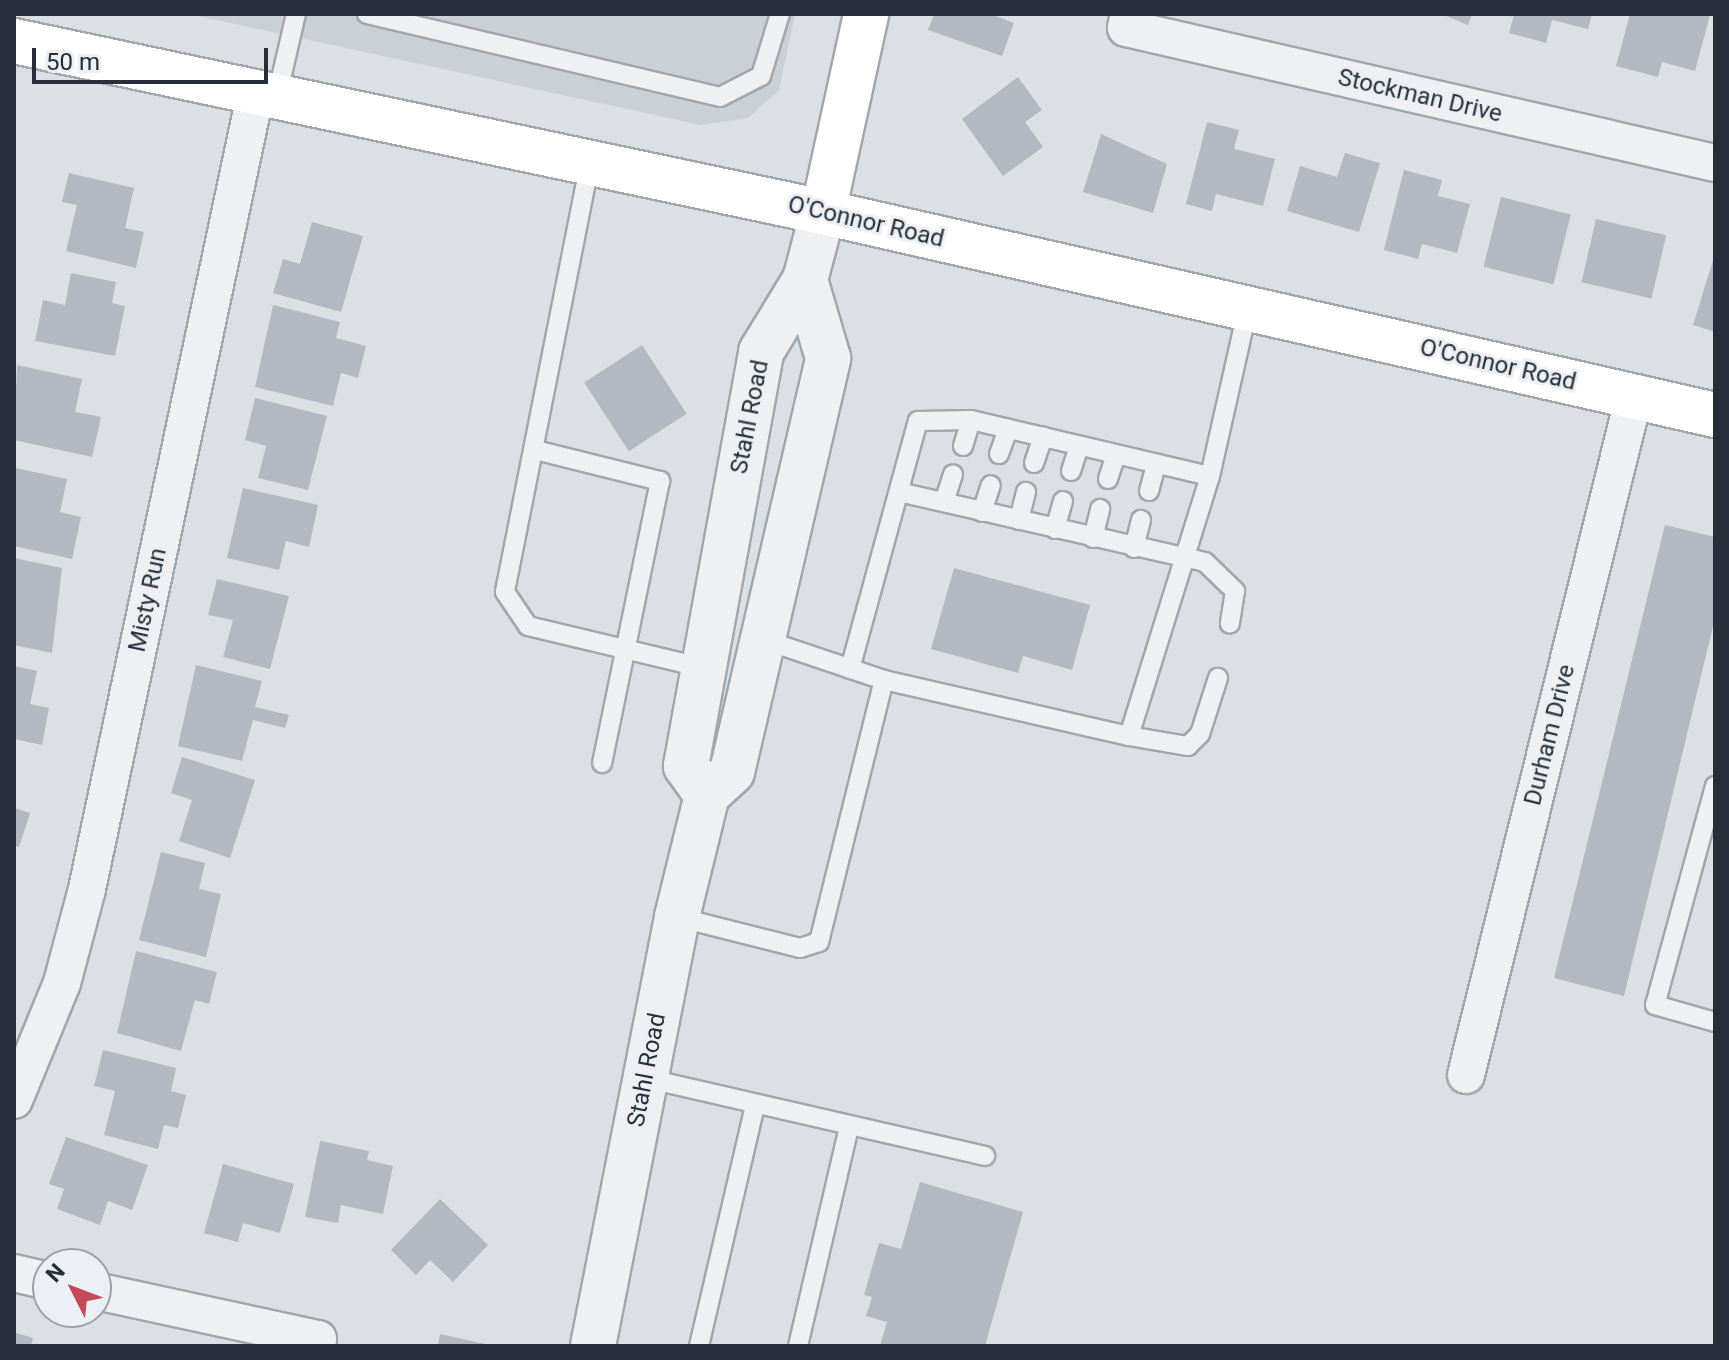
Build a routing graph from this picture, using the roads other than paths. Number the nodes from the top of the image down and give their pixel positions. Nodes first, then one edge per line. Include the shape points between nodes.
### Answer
1 (296, 14) edge
2 (367, 14) edge
3 (780, 14) edge
4 (866, 14) edge
5 (1127, 21) edge
6 (14, 41) edge
7 (267, 94) junction
8 (590, 162) junction
9 (1715, 163) edge
10 (823, 212) junction
11 (805, 280) junction
12 (1248, 308) junction
13 (1634, 396) junction
14 (1715, 415) edge
15 (971, 420) junction
16 (1008, 429) junction
17 (1043, 437) junction
18 (963, 446) dead end
19 (1079, 446) junction
20 (535, 450) junction
21 (999, 454) dead end
22 (1116, 454) junction
23 (1034, 463) dead end
24 (1156, 464) junction
25 (1071, 471) dead end
26 (953, 474) dead end
27 (1210, 476) junction
28 (1108, 479) dead end
29 (991, 485) dead end
30 (1149, 491) dead end
31 (899, 492) junction
32 (1026, 492) dead end
33 (1063, 501) dead end
34 (944, 502) junction
35 (1100, 509) dead end
36 (982, 512) junction
37 (1019, 520) junction
38 (1141, 520) dead end
39 (1055, 529) junction
40 (1093, 538) junction
41 (1134, 548) junction
42 (1184, 560) junction
43 (1230, 624) dead end
44 (759, 638) junction
45 (627, 649) junction
46 (704, 668) junction
47 (850, 669) junction
48 (1218, 678) dead end
49 (884, 680) junction
50 (1129, 736) junction
51 (602, 763) dead end
52 (1715, 786) edge
53 (707, 795) junction
54 (677, 917) junction
55 (1715, 1022) edge
56 (1466, 1075) dead end
57 (645, 1078) junction
58 (14, 1100) edge
59 (755, 1105) junction
60 (849, 1126) junction
61 (985, 1156) dead end
62 (112, 1295) edge
63 (318, 1342) edge
64 (593, 1346) edge
65 (699, 1346) edge
66 (798, 1346) edge

1 - 7 lane
2 - 3 lane via 720,97 761,76
4 - 10 main road, Stahl Road
5 - 9 street, Stockman Drive
6 - 7 main road, O'Connor Road
7 - 8 main road, O'Connor Road
7 - 58 street, Misty Run via 87,889 62,983
8 - 10 main road, O'Connor Road
8 - 20 lane
10 - 11 street, Stahl Road
10 - 12 main road, O'Connor Road
11 - 44 street, Stahl Road via 828,358
11 - 46 street, Stahl Road via 761,352
12 - 13 main road, O'Connor Road
12 - 27 lane
13 - 14 main road, O'Connor Road
13 - 56 street, Durham Drive
15 - 16 lane
15 - 18 lane
15 - 31 lane via 918,421
16 - 17 lane
16 - 21 lane
17 - 19 lane
17 - 23 lane
19 - 22 lane
19 - 25 lane
20 - 45 lane via 505,592 528,626
20 - 45 lane via 660,481
22 - 24 lane
22 - 28 lane
24 - 27 lane
24 - 30 lane
26 - 34 lane
27 - 42 lane
29 - 36 lane
31 - 34 lane
31 - 47 lane
32 - 37 lane
33 - 39 lane
34 - 36 lane
35 - 40 lane
36 - 37 lane
37 - 39 lane
38 - 41 lane
39 - 40 lane
40 - 41 lane
41 - 42 lane
42 - 43 lane via 1205,562 1226,577 1235,591
42 - 50 lane
44 - 47 lane
44 - 53 street, Stahl Road via 732,772
45 - 46 lane
45 - 51 lane
46 - 53 street, Stahl Road via 686,766
47 - 49 lane
48 - 50 lane via 1200,734 1188,746
49 - 50 lane
49 - 54 lane via 819,942 800,948
52 - 55 lane via 1655,1005
53 - 54 street, Stahl Road
54 - 57 street, Stahl Road
57 - 59 lane
57 - 64 street, Stahl Road
59 - 60 lane
59 - 65 lane
60 - 61 lane
60 - 66 lane
62 - 63 street

